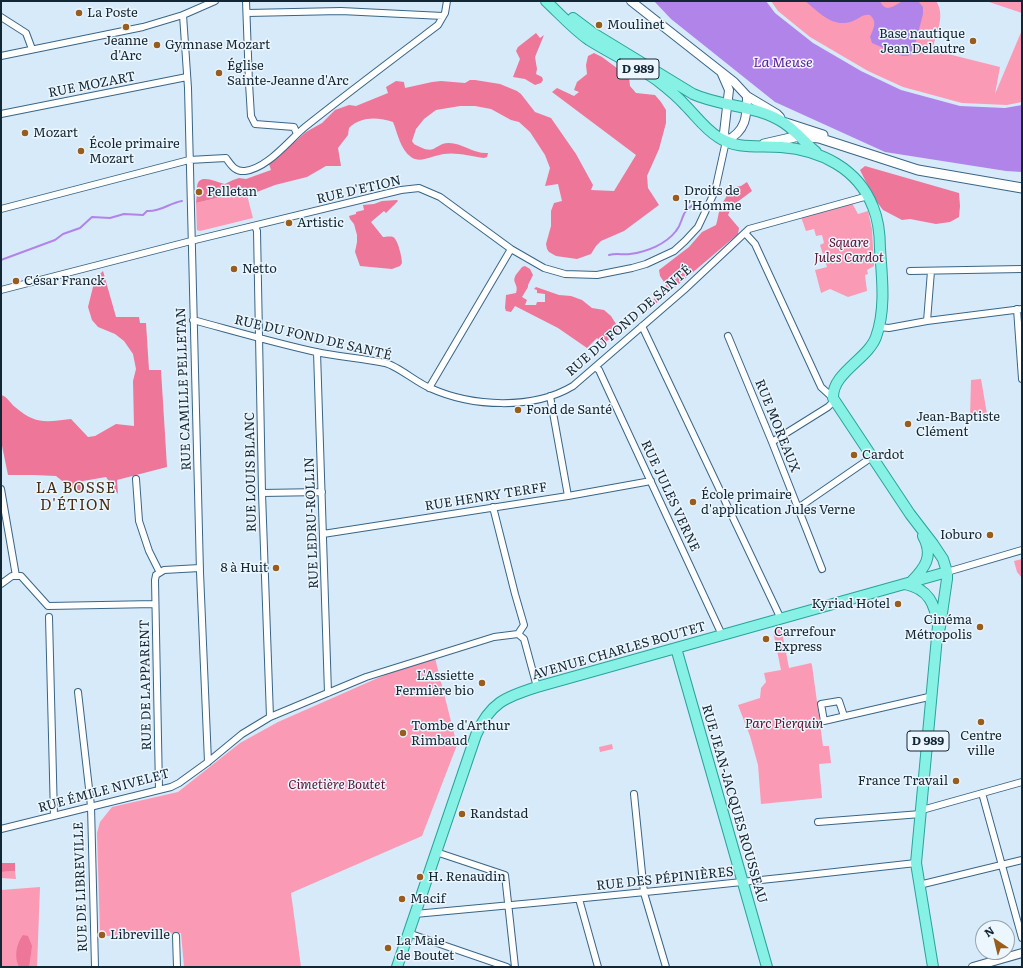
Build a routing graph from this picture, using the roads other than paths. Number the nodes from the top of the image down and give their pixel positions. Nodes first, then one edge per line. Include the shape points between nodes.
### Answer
1 (215, 1) edge
2 (246, 1) edge
3 (447, 1) edge
4 (546, 1) edge
5 (555, 1) edge
6 (631, 1) edge
7 (247, 13) junction
8 (182, 15) junction
9 (443, 16) junction
10 (1, 17) edge
11 (32, 49) junction
12 (1, 56) edge
13 (722, 74) junction
14 (187, 77) junction
15 (747, 96) junction
16 (728, 104) junction
17 (747, 109) junction
18 (1, 114) edge
19 (784, 123) junction
20 (297, 134) junction
21 (799, 136) junction
22 (726, 141) junction
23 (753, 146) junction
24 (863, 152) junction
25 (818, 154) junction
26 (189, 160) junction
27 (1022, 188) edge
28 (868, 196) junction
29 (1, 209) edge
30 (256, 226) junction
31 (745, 233) junction
32 (191, 241) junction
33 (511, 249) junction
34 (1022, 269) edge
35 (910, 271) dead end
36 (931, 271) junction
37 (1, 290) edge
38 (1020, 309) edge
39 (193, 320) junction
40 (927, 321) junction
41 (642, 326) junction
42 (879, 327) junction
43 (728, 336) dead end
44 (259, 338) junction
45 (317, 352) junction
46 (595, 367) junction
47 (1022, 379) edge
48 (429, 388) junction
49 (550, 396) junction
50 (833, 399) junction
51 (772, 442) junction
52 (872, 457) junction
53 (136, 479) dead end
54 (651, 481) junction
55 (1, 489) edge
56 (322, 492) junction
57 (262, 493) junction
58 (568, 496) junction
59 (493, 507) junction
60 (798, 508) junction
61 (910, 514) junction
62 (323, 534) junction
63 (1022, 550) edge
64 (200, 568) junction
65 (822, 568) dead end
66 (159, 571) junction
67 (947, 572) junction
68 (16, 576) junction
69 (1, 584) edge
70 (907, 584) junction
71 (155, 604) junction
72 (49, 616) dead end
73 (781, 619) junction
74 (518, 634) junction
75 (938, 634) junction
76 (722, 635) junction
77 (676, 648) junction
78 (537, 687) junction
79 (78, 692) dead end
80 (328, 693) junction
81 (933, 696) junction
82 (844, 716) dead end
83 (270, 717) junction
84 (208, 762) junction
85 (1022, 782) edge
86 (159, 790) junction
87 (982, 793) junction
88 (634, 794) dead end
89 (91, 806) junction
90 (922, 812) junction
91 (54, 816) junction
92 (818, 822) dead end
93 (1, 829) edge
94 (436, 852) junction
95 (1022, 860) edge
96 (916, 863) junction
97 (1002, 865) junction
98 (742, 883) junction
99 (919, 885) junction
100 (644, 893) junction
101 (579, 899) junction
102 (508, 905) junction
103 (415, 914) junction
104 (408, 933) junction
105 (176, 936) dead end
106 (1022, 938) edge
107 (1022, 953) edge
108 (95, 967) edge
109 (178, 967) edge
110 (397, 967) edge
111 (507, 967) edge
112 (515, 967) edge
113 (598, 967) edge
114 (666, 967) edge
115 (767, 967) edge
116 (933, 967) edge
117 (973, 967) edge

1 - 8 street
2 - 7 street
3 - 9 street
4 - 22 main road, D 989 via 589,39 672,92 705,126
5 - 16 main road, D 989 via 593,33 693,94 705,100
6 - 13 street
7 - 9 street via 341,11
7 - 20 street via 251,116 255,124 294,127
8 - 11 street via 143,27
8 - 14 street, RUE CAMILLE PELLETAN
9 - 20 street via 438,25
10 - 11 street via 26,33
11 - 12 street
13 - 15 street
13 - 16 street via 729,90
14 - 18 street, RUE MOZART
14 - 26 street, RUE CAMILLE PELLETAN
15 - 17 street
15 - 19 street via 777,114
16 - 17 main road, D 989
16 - 22 street via 724,133
17 - 19 main road, D 989
17 - 22 street via 741,130
19 - 21 main road
19 - 24 main road, D 989 via 834,138
20 - 26 street via 268,161 245,171 237,171 226,158
21 - 23 main road, D 989
21 - 24 main road, D 989 via 819,138
21 - 25 main road
22 - 23 main road, D 989
22 - 33 street, RUE D'ETION via 715,191 706,211 698,227 674,251 646,264 597,275 565,274 544,268
23 - 25 main road via 781,147
24 - 27 main road, D 989 via 918,170
25 - 28 main road via 850,173
26 - 29 street
26 - 32 street, RUE CAMILLE PELLETAN
28 - 31 street, RUE DU FOND DE SANTÉ via 749,229
28 - 42 main road via 876,217 880,246 882,290
30 - 32 street, RUE D'ETION
30 - 33 street, RUE D'ETION via 401,190 419,188 440,197
30 - 44 street, RUE LOUIS BLANC
31 - 41 street, RUE DU FOND DE SANTÉ
31 - 50 street via 755,244 821,387
32 - 37 street, RUE D'ETION
32 - 39 street, RUE CAMILLE PELLETAN
33 - 48 street
34 - 36 street
35 - 36 street
36 - 40 street
38 - 40 street
38 - 47 street
39 - 44 street, RUE DU FOND DE SANTÉ
39 - 64 street, RUE CAMILLE PELLETAN
40 - 42 street via 889,328
41 - 46 street, RUE DU FOND DE SANTÉ
41 - 73 street
42 - 50 main road via 866,352 835,384 832,391
43 - 51 street, RUE MOREAUX
44 - 45 street, RUE DU FOND DE SANTÉ
44 - 57 street, RUE LOUIS BLANC
45 - 48 street, RUE DU FOND DE SANTÉ via 387,364
45 - 56 street, RUE LEDRU-ROLLIN
46 - 49 street, RUE DU FOND DE SANTÉ via 573,386
46 - 54 street, RUE JULES VERNE via 599,370
48 - 49 street, RUE DU FOND DE SANTÉ via 460,399 503,403
49 - 58 street
50 - 51 street via 828,407
50 - 52 main road
51 - 60 street, RUE MOREAUX
52 - 60 street
52 - 61 main road
53 - 66 street via 139,521
54 - 58 street, RUE HENRY TERFF
54 - 76 street, RUE JULES VERNE
55 - 68 street
56 - 57 street
56 - 62 street, RUE LEDRU-ROLLIN
57 - 83 street, RUE LOUIS BLANC
58 - 59 street, RUE HENRY TERFF
59 - 62 street, RUE HENRY TERFF
59 - 74 street via 524,625
60 - 65 street, RUE MOREAUX
61 - 67 main road via 933,544
61 - 70 main road via 925,539 928,550 922,570
62 - 80 street, RUE LEDRU-ROLLIN
63 - 67 street, AVENUE CHARLES BOUTET
64 - 66 street
64 - 84 street, RUE CAMILLE PELLETAN
66 - 71 street, RUE DE LAPPARENT via 155,580
67 - 70 main road, AVENUE CHARLES BOUTET
67 - 75 main road via 946,598
68 - 69 street
68 - 71 street via 21,576 48,606
70 - 73 main road, AVENUE CHARLES BOUTET
70 - 75 main road via 921,589 933,605
71 - 86 street, RUE DE LAPPARENT
72 - 91 street
73 - 76 main road, AVENUE CHARLES BOUTET
74 - 78 street via 524,639
74 - 80 street, RUE ÉMILE NIVELET via 494,637 427,657 366,677
75 - 81 main road, D 989
76 - 77 main road, AVENUE CHARLES BOUTET
77 - 78 main road, AVENUE CHARLES BOUTET
77 - 98 main road, RUE JEAN-JACQUES ROUSSEAU
78 - 94 main road, AVENUE CHARLES BOUTET via 505,698 482,721
79 - 89 street, RUE DE LIBREVILLE
80 - 83 street, RUE ÉMILE NIVELET
81 - 82 street
81 - 90 main road, D 989
83 - 84 street, RUE ÉMILE NIVELET via 242,734
84 - 86 street, RUE ÉMILE NIVELET via 179,783
85 - 87 street
86 - 89 street, RUE ÉMILE NIVELET
87 - 90 street
87 - 97 street
88 - 100 street
89 - 91 street, RUE ÉMILE NIVELET
89 - 108 street, RUE DE LIBREVILLE
90 - 92 street
90 - 96 main road, D 989
91 - 93 street, RUE ÉMILE NIVELET
94 - 102 street via 505,875
94 - 103 main road, AVENUE CHARLES BOUTET
95 - 97 street
96 - 98 street, RUE DES PÉPINIÈRES
96 - 99 main road, D 989
97 - 99 street
97 - 106 street
98 - 100 street, RUE DES PÉPINIÈRES
98 - 115 main road, RUE JEAN-JACQUES ROUSSEAU
99 - 116 main road, D 989
100 - 101 street, RUE DES PÉPINIÈRES
100 - 114 street
101 - 102 street, RUE DES PÉPINIÈRES
101 - 113 street
102 - 103 street, RUE DES PÉPINIÈRES
102 - 112 street
103 - 104 main road, AVENUE CHARLES BOUTET
104 - 110 main road, AVENUE CHARLES BOUTET
104 - 111 street
105 - 109 street
107 - 117 street

